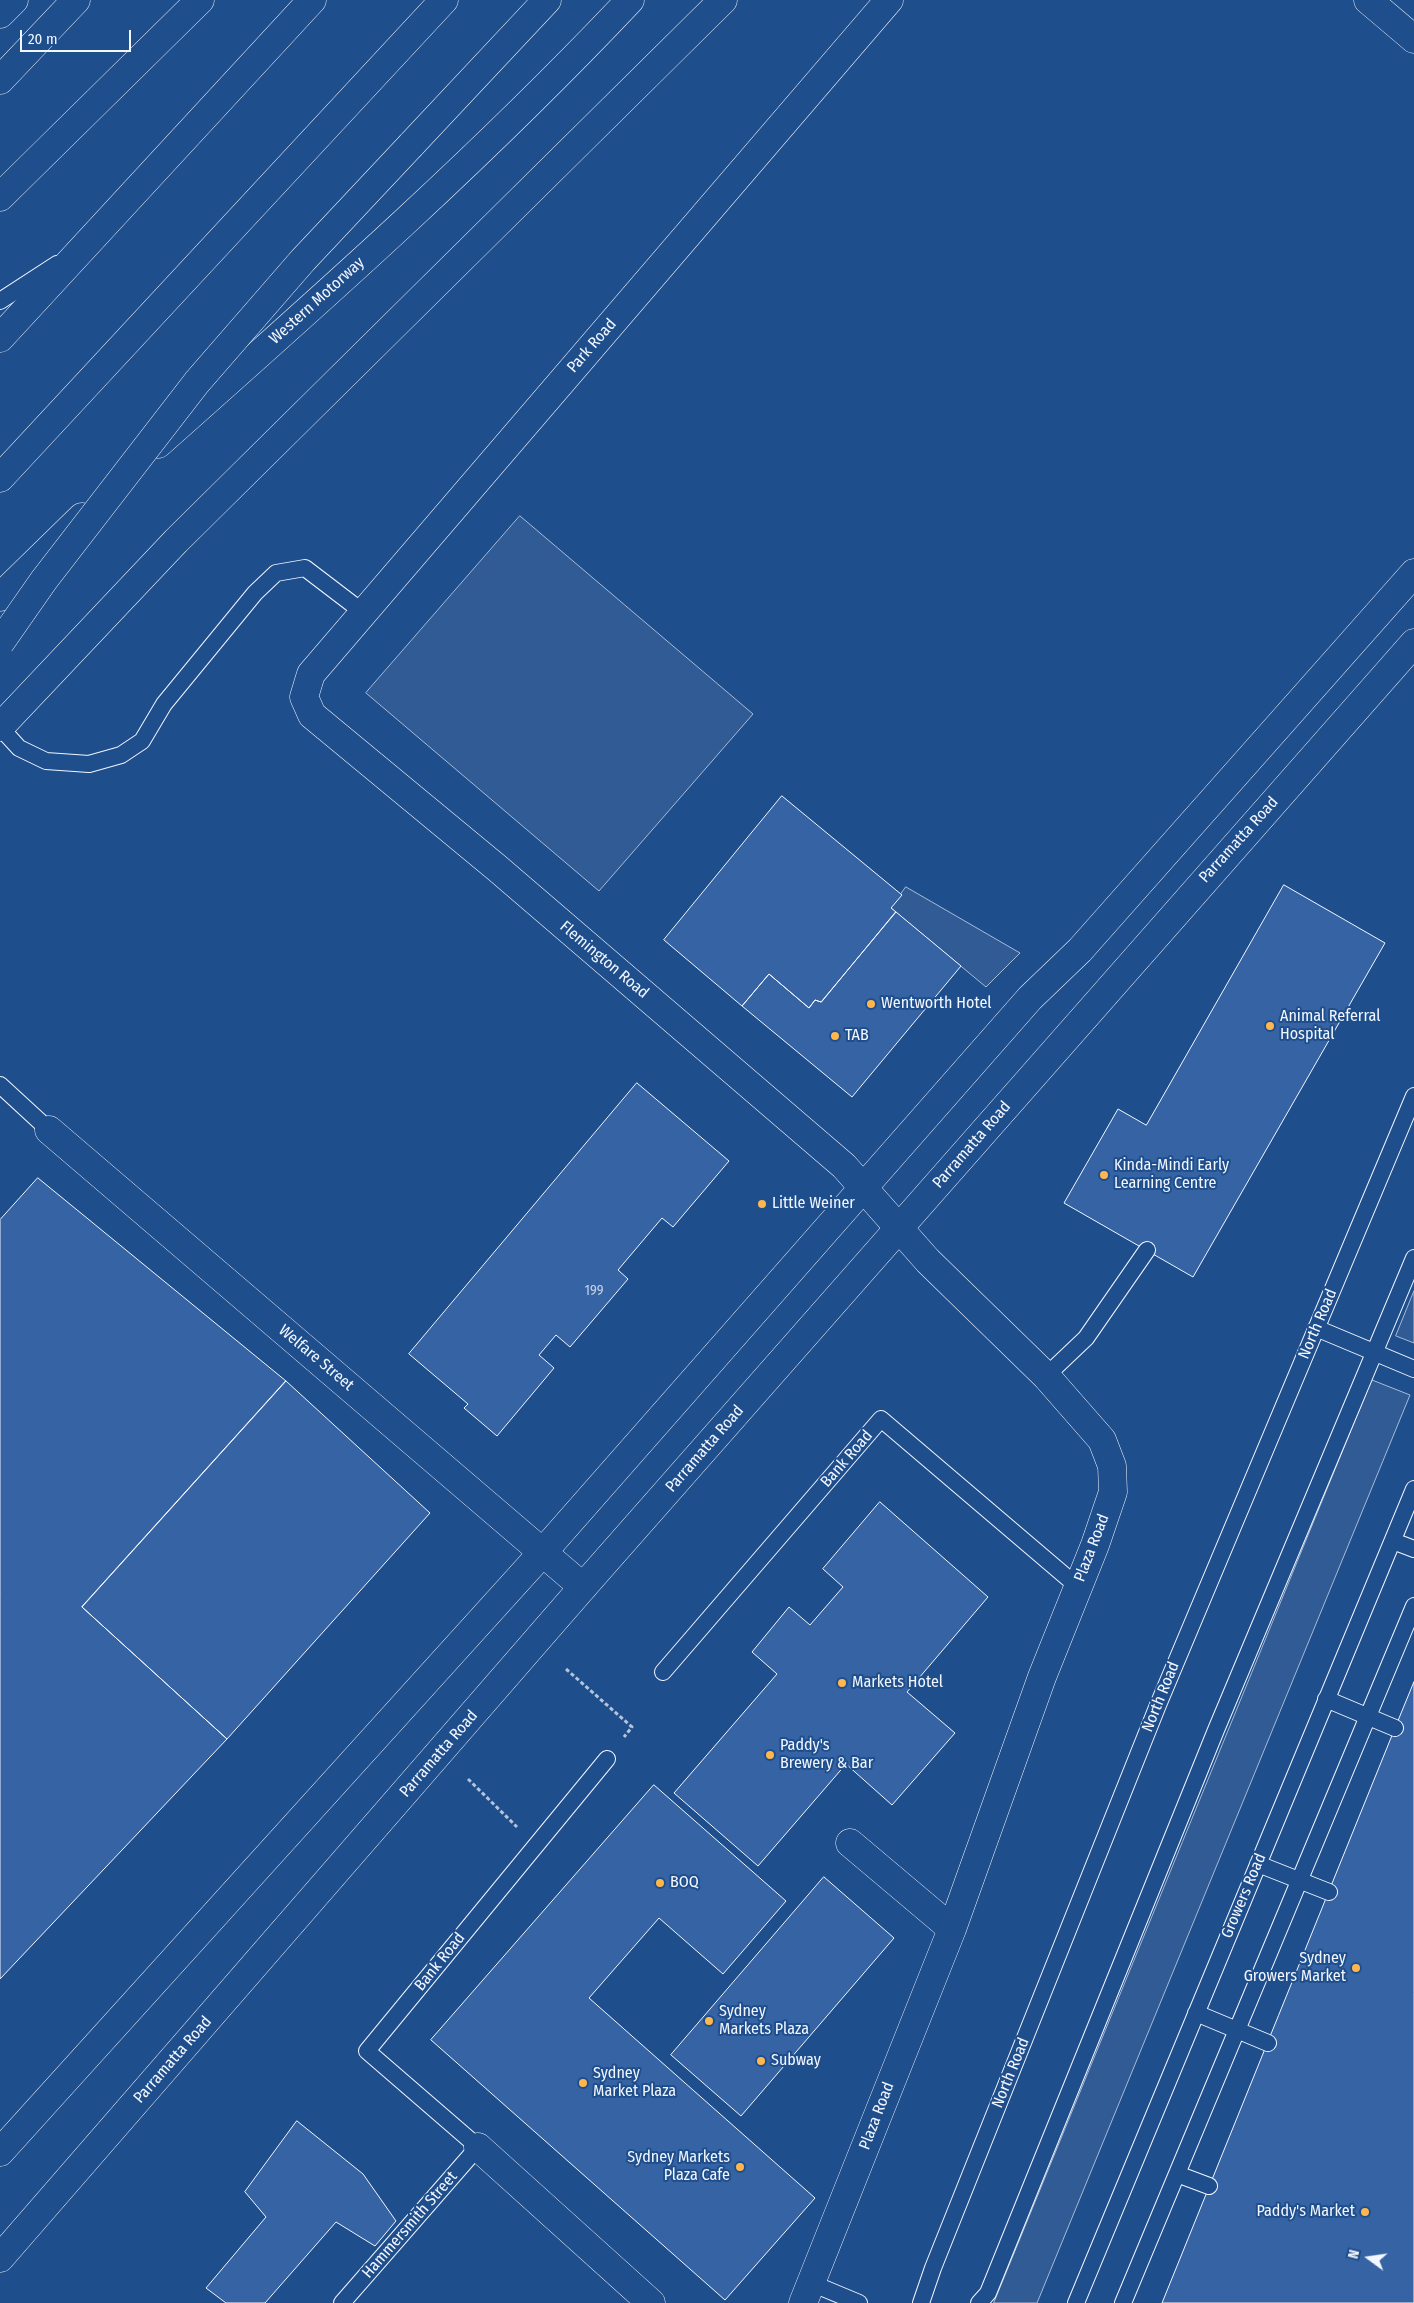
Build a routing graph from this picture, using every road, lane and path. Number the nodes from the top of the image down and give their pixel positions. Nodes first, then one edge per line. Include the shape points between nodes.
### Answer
1 (14, 0) edge
2 (76, 0) edge
3 (200, 0) edge
4 (312, 0) edge
5 (444, 0) edge
6 (547, 0) edge
7 (630, 0) edge
8 (723, 0) edge
9 (889, 0) edge
10 (1368, 0) edge
11 (0, 14) edge
12 (1414, 39) edge
13 (0, 80) edge
14 (0, 197) edge
15 (86, 245) junction
16 (0, 301) edge
17 (0, 338) edge
18 (0, 478) edge
19 (1414, 573) edge
20 (0, 597) edge
21 (364, 613) junction
22 (0, 643) edge
23 (1414, 643) edge
24 (304, 697) joint
25 (0, 727) edge
26 (0, 1085) edge
27 (1414, 1096) edge
28 (49, 1130) joint
29 (863, 1189) junction
30 (899, 1229) junction
31 (1146, 1250) dead end
32 (1414, 1258) edge
33 (1316, 1328) junction
34 (1375, 1353) junction
35 (1414, 1369) edge
36 (1046, 1376) junction
37 (1414, 1490) edge
38 (1393, 1541) junction
39 (1414, 1549) edge
40 (543, 1552) junction
41 (1077, 1586) junction
42 (584, 1587) junction
43 (1414, 1606) edge
44 (566, 1669) dead end
45 (663, 1672) dead end
46 (1326, 1699) junction
47 (1368, 1717) junction
48 (1395, 1728) dead end
49 (607, 1759) joint
50 (468, 1779) dead end
51 (850, 1844) dead end
52 (536, 1846) junction
53 (1258, 1864) junction
54 (1299, 1880) junction
55 (1329, 1892) dead end
56 (952, 1929) junction
57 (1196, 2013) junction
58 (1236, 2031) junction
59 (1268, 2043) dead end
60 (478, 2147) junction
61 (0, 2152) edge
62 (1177, 2174) junction
63 (1209, 2186) dead end
64 (0, 2258) edge
65 (807, 2293) edge
66 (342, 2303) edge
67 (651, 2303) edge
68 (859, 2303) edge
69 (921, 2303) edge
70 (979, 2303) edge
71 (1076, 2303) edge
72 (1123, 2303) edge

1 - 11 main road
2 - 13 main road
3 - 14 main road
4 - 15 main road
5 - 18 main road
6 - 22 main road, bridge via 303,260 197,382 44,580
7 - 20 main road, Western Motorway via 490,141 137,462
8 - 25 main road via 176,541
9 - 21 main road, Park Road
10 - 12 main road
15 - 16 lane
15 - 17 main road
19 - 29 main road
21 - 24 main road, Park Road via 311,674
21 - 25 lane via 305,568 276,573 255,593 164,704 142,740 121,756 89,764 46,761 19,748
23 - 30 main road, Parramatta Road
24 - 29 main road, Flemington Road via 312,715 746,1081 844,1166
26 - 28 lane
27 - 33 lane, North Road
28 - 40 main road, Welfare Street
29 - 30 main road, Flemington Road
29 - 40 main road
30 - 36 main road, Plaza Road
30 - 42 main road, Parramatta Road
31 - 36 lane via 1086,1338
32 - 34 lane
33 - 34 lane
33 - 69 lane, North Road via 1158,1705
34 - 35 lane
34 - 70 lane via 1216,1730 988,2293
36 - 41 main road, Plaza Road via 1102,1440 1112,1466 1113,1492
37 - 38 lane, Growers Road
38 - 39 lane
38 - 46 lane, Growers Road
40 - 42 main road, Welfare Street
40 - 61 main road
41 - 45 lane, Bank Road via 882,1419
41 - 56 main road, Plaza Road
42 - 64 main road, Parramatta Road
43 - 47 lane
44 - 49 path via 632,1727
46 - 47 lane
46 - 53 lane, Growers Road
47 - 48 lane
47 - 54 lane
49 - 52 lane, Bank Road
50 - 52 path
51 - 56 main road
52 - 60 lane, Bank Road via 367,2051
53 - 54 lane
53 - 57 lane, Growers Road
54 - 55 lane
54 - 58 lane
56 - 65 main road, Plaza Road
57 - 58 lane
57 - 71 lane, Growers Road
58 - 59 lane
58 - 62 lane
60 - 66 lane, Hammersmith Street
60 - 67 main road
62 - 63 lane
62 - 72 lane
65 - 68 lane

